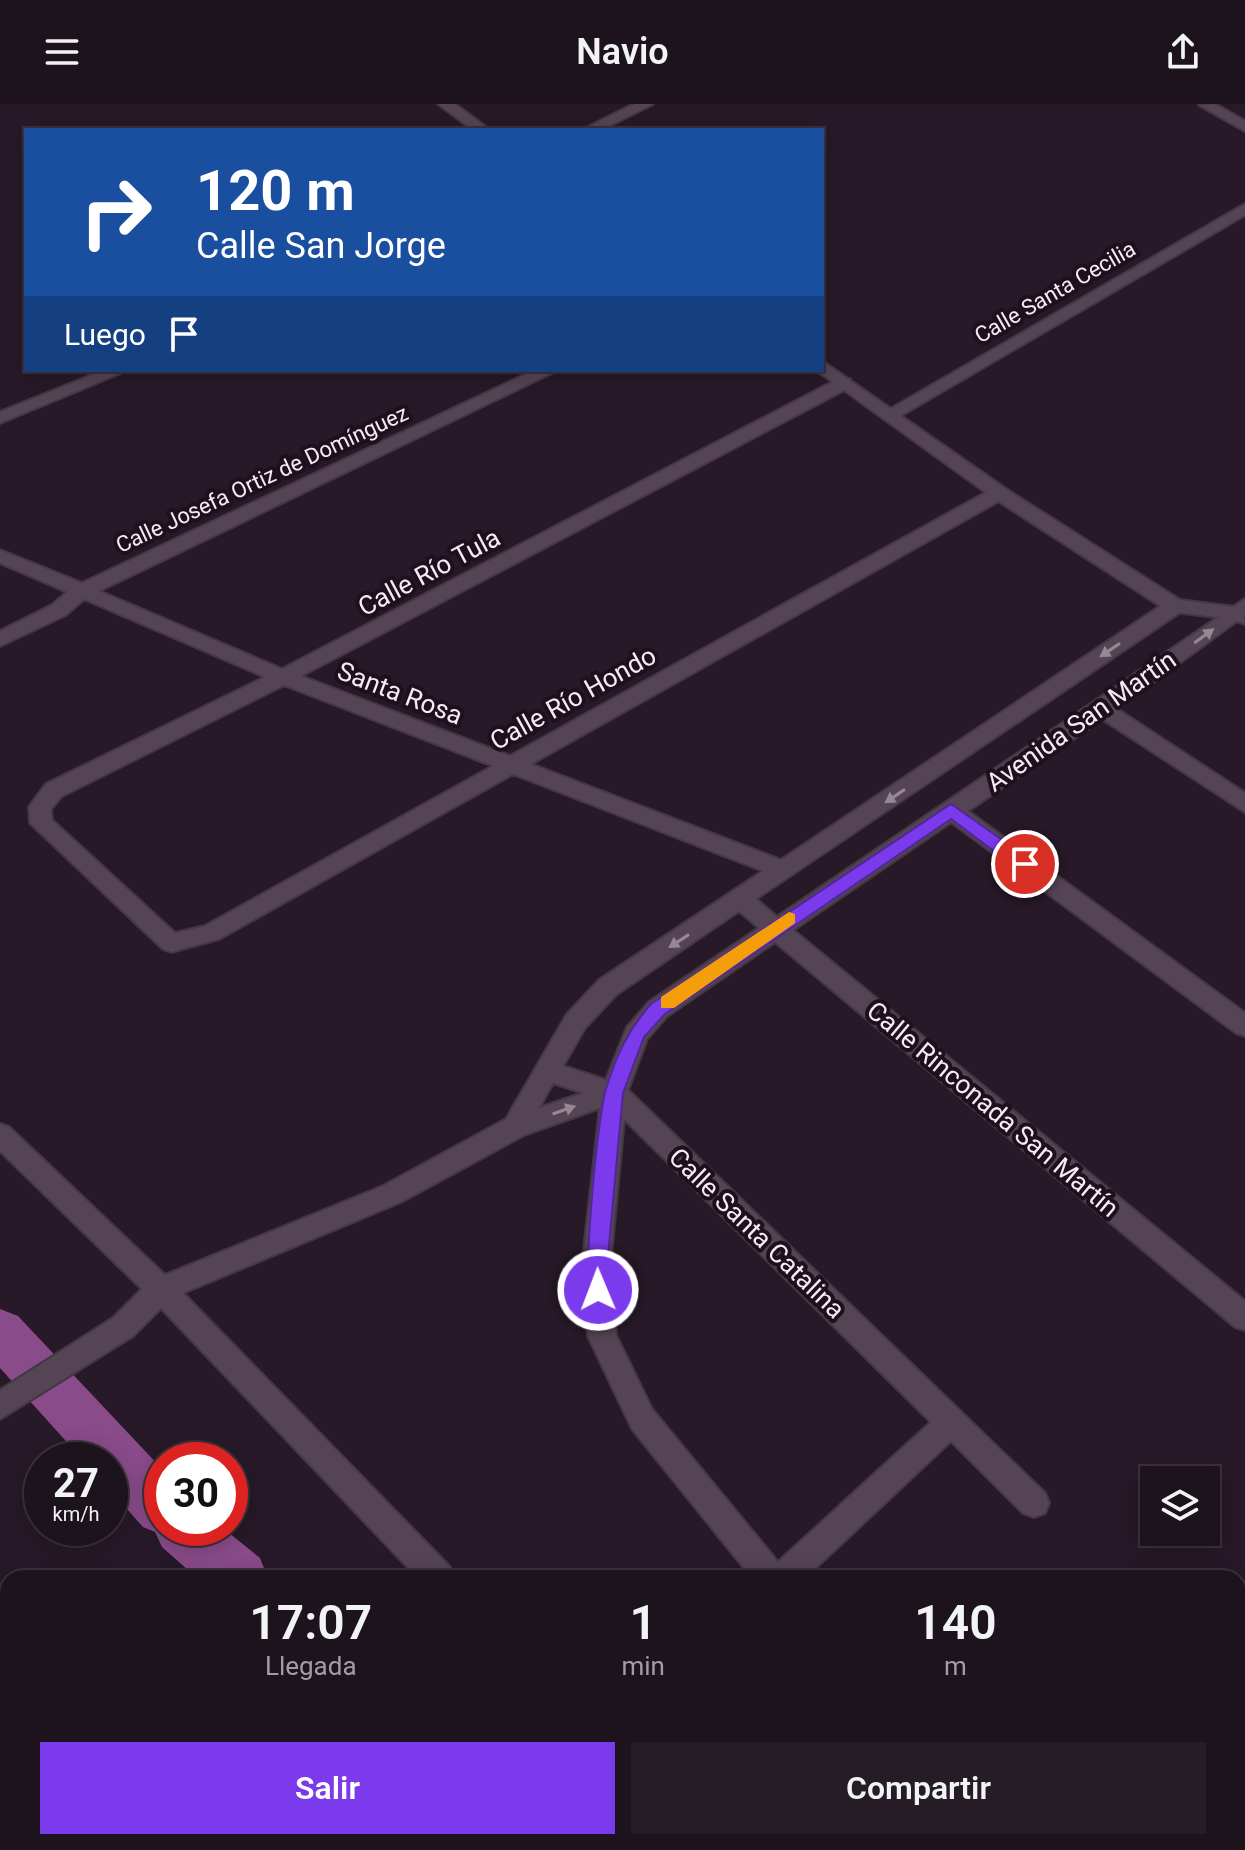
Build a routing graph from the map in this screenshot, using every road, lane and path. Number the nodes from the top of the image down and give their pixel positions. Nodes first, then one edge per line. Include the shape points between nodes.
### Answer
1 (445, 104) edge
2 (646, 104) edge
3 (1206, 105) edge
4 (1245, 127) edge
5 (480, 128) edge
6 (593, 128) edge
7 (1245, 209) edge
8 (824, 368) edge
9 (114, 372) edge
10 (545, 372) edge
11 (844, 383) junction
12 (889, 415) junction
13 (0, 418) edge
14 (999, 493) junction
15 (0, 556) edge
16 (80, 592) junction
17 (1175, 606) junction
18 (1242, 612) edge
19 (0, 639) edge
20 (283, 677) junction
21 (1102, 709) junction
22 (509, 766) junction
23 (1245, 804) edge
24 (951, 810) junction
25 (784, 870) junction
26 (741, 900) junction
27 (775, 928) junction
28 (171, 943) joint
29 (1245, 1026) edge
30 (547, 1071) junction
31 (614, 1093) junction
32 (515, 1127) junction
33 (0, 1135) edge
34 (161, 1289) junction
35 (1245, 1318) edge
36 (0, 1406) edge
37 (951, 1422) junction
38 (1034, 1503) dead end
39 (431, 1570) edge
40 (765, 1570) edge
41 (792, 1570) edge

1 - 5 street
2 - 6 street
3 - 4 street
7 - 12 street, Calle Santa Cecilia
8 - 11 street
9 - 13 street
10 - 16 street, Calle Josefa Ortiz de Domínguez
11 - 12 street
11 - 20 street, Calle Río Tula
12 - 14 street
14 - 17 street
14 - 22 street, Calle Río Hondo
15 - 16 street, Santa Rosa
16 - 19 street, Calle Josefa Ortiz de Domínguez via 59,610
16 - 20 street, Santa Rosa
17 - 18 street
17 -> 25 street, Avenida San Martín
21 -> 18 street, Avenida San Martín
20 - 22 street, Santa Rosa
20 - 28 street, Calle Río Tula via 54,790 40,807 41,823
21 - 23 street
21 - 24 street, Avenida San Martín
22 - 25 street, Santa Rosa
22 - 28 street, Calle Río Hondo via 211,933
24 - 27 street, Avenida San Martín
24 - 29 street
25 - 26 street, Avenida San Martín
26 - 27 street, Calle Rinconada San Martín
26 -> 30 street, Avenida San Martín via 608,987 576,1021
27 - 31 street, Avenida San Martín via 658,1009 636,1034
27 - 35 street, Calle Rinconada San Martín
30 - 31 street, Calle Santa Catalina
30 - 32 street, Avenida San Martín
32 -> 31 street
31 - 37 street, Calle Santa Catalina
31 - 40 street, Avenida San Martín via 596,1267 602,1336 642,1419
32 - 34 street via 392,1194
33 - 34 street
34 - 36 street via 123,1327
34 - 39 street
37 - 38 street, Calle Santa Catalina
37 - 41 street

